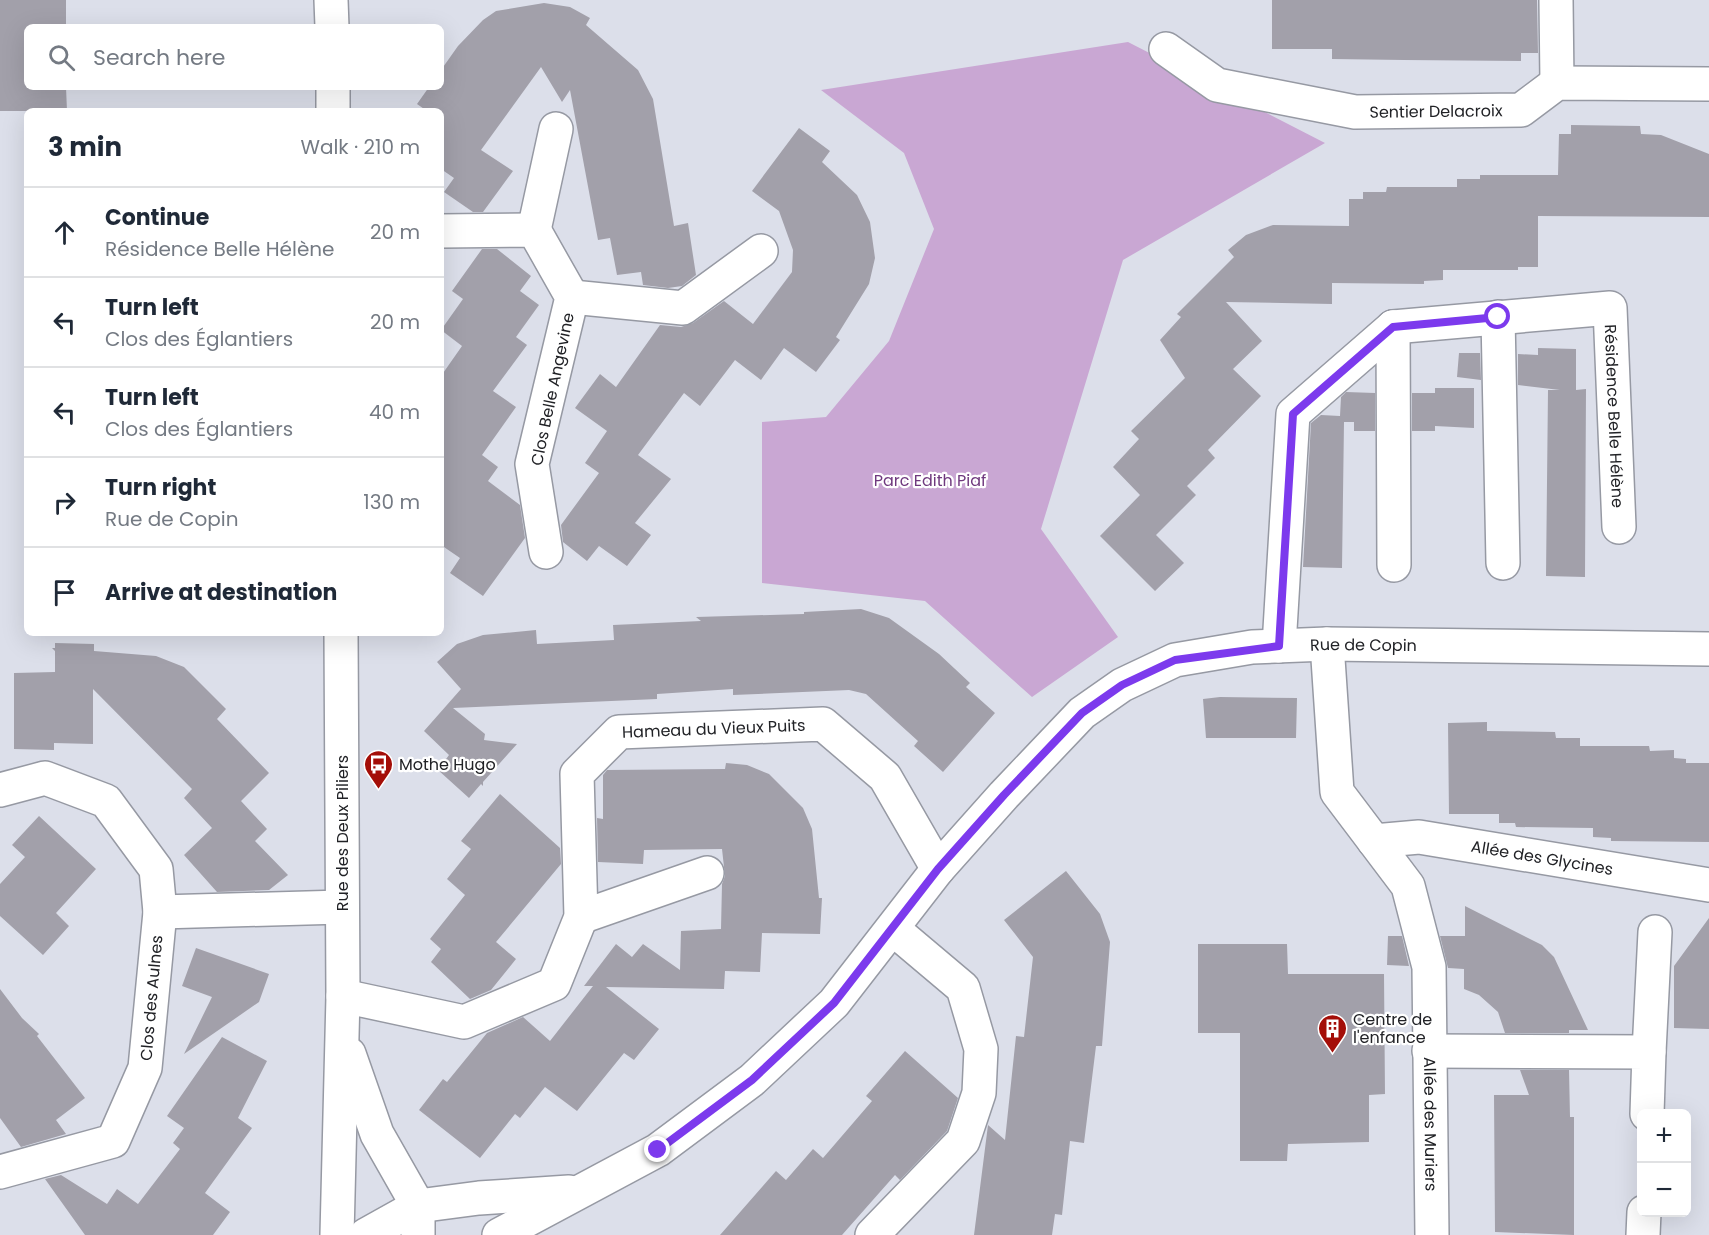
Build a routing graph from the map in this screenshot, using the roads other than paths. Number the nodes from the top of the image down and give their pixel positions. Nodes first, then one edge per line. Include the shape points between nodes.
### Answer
1 (332, 0) edge
2 (1556, 0) edge
3 (332, 24) edge
4 (1166, 49) dead end
5 (1557, 83) junction
6 (1709, 84) edge
7 (333, 90) edge
8 (333, 108) edge
9 (556, 129) dead end
10 (534, 230) junction
11 (444, 231) edge
12 (761, 251) dead end
13 (572, 297) junction
14 (1498, 317) junction
15 (1393, 327) junction
16 (1619, 526) dead end
17 (546, 552) dead end
18 (1503, 563) dead end
19 (1394, 566) dead end
20 (341, 636) edge
21 (1327, 644) junction
22 (1279, 646) junction
23 (1709, 649) edge
24 (0, 790) edge
25 (1374, 841) junction
26 (938, 869) junction
27 (707, 873) dead end
28 (1709, 885) edge
29 (342, 907) junction
30 (160, 912) junction
31 (580, 917) junction
32 (893, 929) junction
33 (1655, 932) dead end
34 (342, 996) junction
35 (342, 1033) junction
36 (1429, 1051) junction
37 (1649, 1052) junction
38 (1647, 1109) edge
39 (0, 1172) edge
40 (583, 1191) junction
41 (1644, 1217) edge
42 (418, 1221) edge
43 (337, 1235) edge
44 (366, 1235) edge
45 (499, 1235) edge
46 (872, 1235) edge
47 (1432, 1235) edge
48 (1643, 1235) edge

1 - 3 street
2 - 5 street
4 - 5 street, Sentier Delacroix via 1217,85 1355,112 1521,110
5 - 6 street
7 - 8 street
9 - 10 street
10 - 11 street
10 - 13 street, Clos Belle Angevine
12 - 13 street, Clos Belle Angevine via 683,308
13 - 17 street, Clos Belle Angevine via 532,464
14 - 15 street, Résidence Belle Hélène
14 - 16 street, Résidence Belle Hélène via 1610,308
14 - 18 street
15 - 19 street
15 - 22 street via 1293,414
20 - 29 street, Rue des Deux Piliers
21 - 22 street, Rue de Copin
21 - 23 street, Rue de Copin
21 - 25 street, Allée des Muriers via 1337,792
22 - 26 street, Rue de Copin via 1175,660 1122,685 1082,713
24 - 30 street, Clos des Aulnes via 45,778 106,801 156,869
25 - 28 street, Allée des Glycines via 1419,837
25 - 36 street, Allée des Muriers via 1408,886 1429,967
26 - 31 street, Hameau du Vieux Puits via 885,777 823,724 619,732 578,774
26 - 32 street, Rue de Copin
27 - 31 street
29 - 30 street, Clos des Aulnes
29 - 34 street, Rue des Deux Piliers
30 - 39 street, Clos des Aulnes via 145,1068 113,1141
31 - 34 street, Hameau du Vieux Puits via 554,984 464,1022
32 - 40 street, Rue de Copin via 834,1003 752,1080 658,1150
32 - 46 street via 963,988 981,1049 979,1093 963,1141
33 - 37 street
34 - 35 street, Rue des Deux Piliers
35 - 42 street, Rue des Deux Piliers via 376,1134
35 - 43 street, Rue des Deux Piliers
36 - 37 street
36 - 47 street, Allée des Muriers
37 - 38 street
40 - 42 street via 479,1198
40 - 45 street, Rue de Copin
41 - 48 street
42 - 44 street

